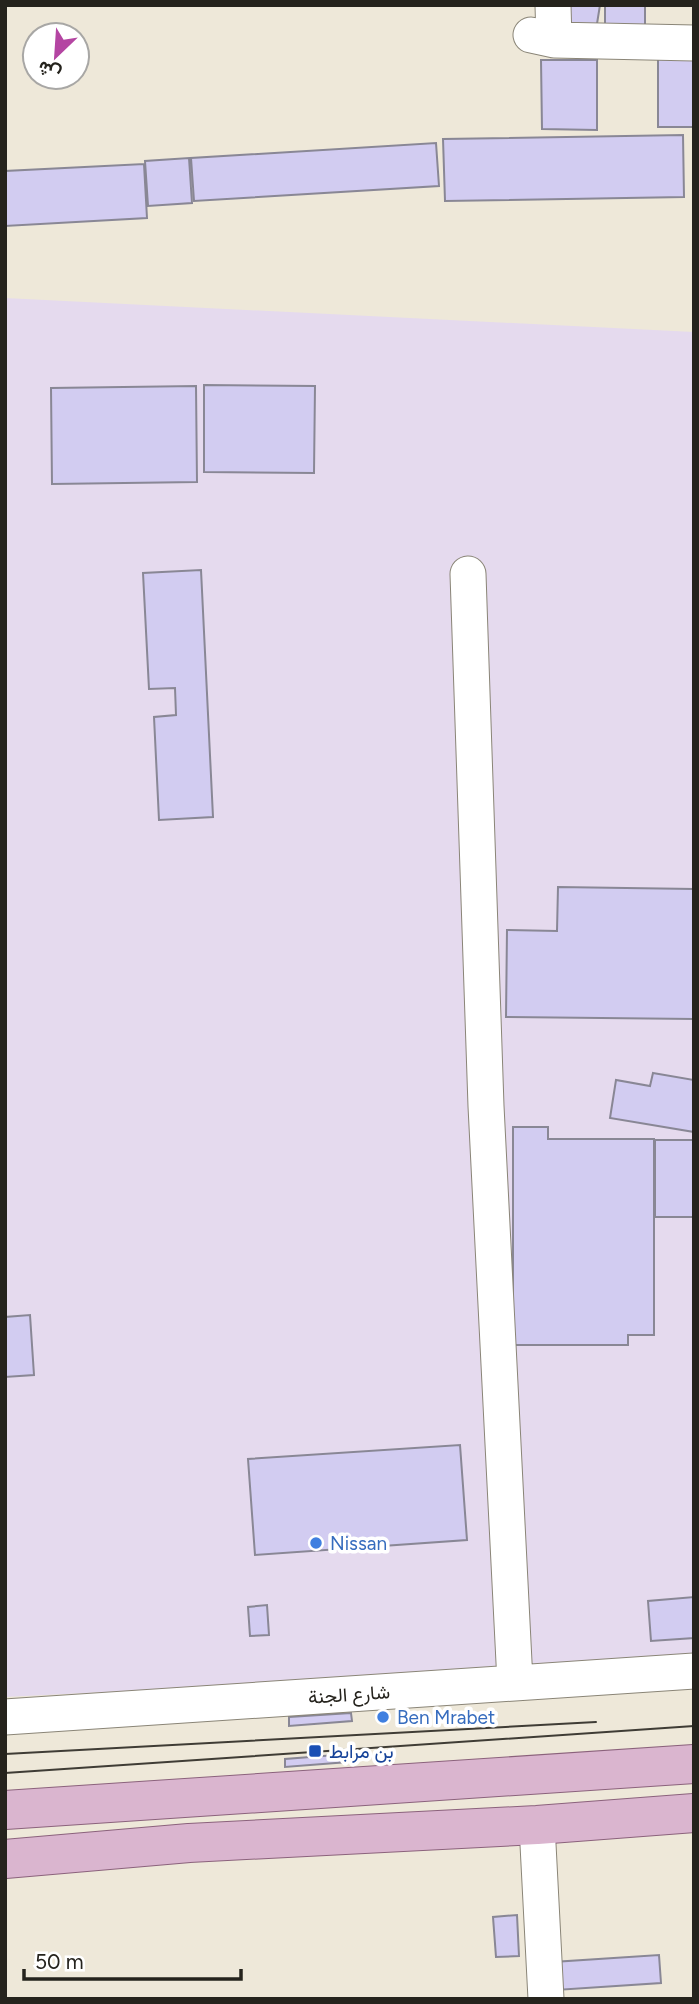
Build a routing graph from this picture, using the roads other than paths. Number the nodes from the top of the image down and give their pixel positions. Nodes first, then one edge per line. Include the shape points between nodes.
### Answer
1 (553, 5) edge
2 (694, 43) edge
3 (468, 574) dead end
4 (694, 1671) edge
5 (515, 1682) junction
6 (5, 1717) edge
7 (694, 1764) edge
8 (5, 1810) edge
9 (694, 1813) edge
10 (537, 1825) junction
11 (5, 1859) edge
12 (546, 1999) edge

1 - 2 street via 543,37
3 - 5 street via 486,1106
4 - 5 street, شارع الجنة
5 - 6 street, شارع الجنة
7 - 8 main road
9 - 10 main road
10 - 11 main road via 189,1843
10 - 12 street

